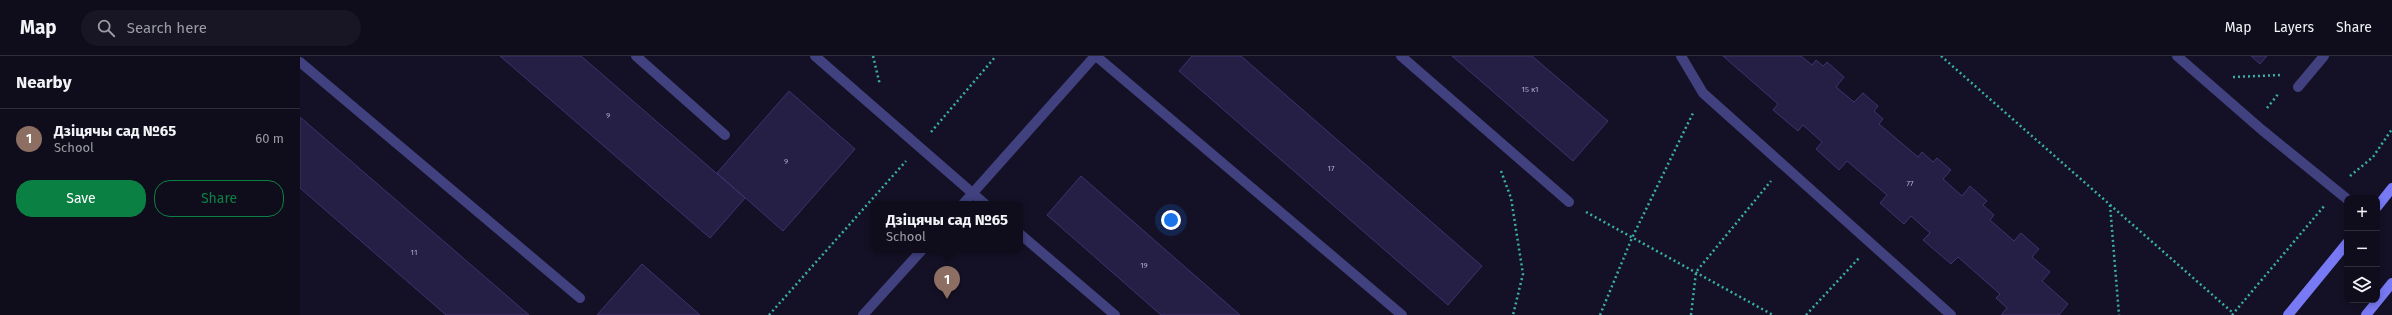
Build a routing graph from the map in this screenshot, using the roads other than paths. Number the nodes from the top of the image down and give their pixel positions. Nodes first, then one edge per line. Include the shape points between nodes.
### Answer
1 (636, 56) edge
2 (815, 56) edge
3 (1095, 56) edge
4 (1401, 56) edge
5 (1682, 56) edge
6 (2177, 56) edge
7 (2324, 56) edge
8 (300, 62) edge
9 (2298, 87) dead end
10 (725, 135) dead end
11 (2392, 188) edge
12 (972, 193) junction
13 (2344, 197) edge
14 (965, 201) edge
15 (981, 201) edge
16 (1569, 202) road end
17 (2380, 203) edge
18 (1023, 237) edge
19 (2344, 247) edge
20 (919, 253) edge
21 (2392, 283) edge
22 (580, 298) dead end
23 (1939, 311) edge
24 (863, 315) edge
25 (1115, 315) edge
26 (1402, 315) edge
27 (1951, 315) edge
28 (2288, 315) edge
29 (2366, 315) edge

1 - 10 lane
2 - 12 lane
3 - 12 lane
3 - 26 lane
4 - 16 lane
5 - 23 lane via 1703,93 1872,244
6 - 13 lane
7 - 9 lane
8 - 22 lane
11 - 17 street
12 - 14 lane
12 - 15 lane
18 - 25 lane
19 - 28 street
20 - 24 lane
21 - 29 street
23 - 27 lane

